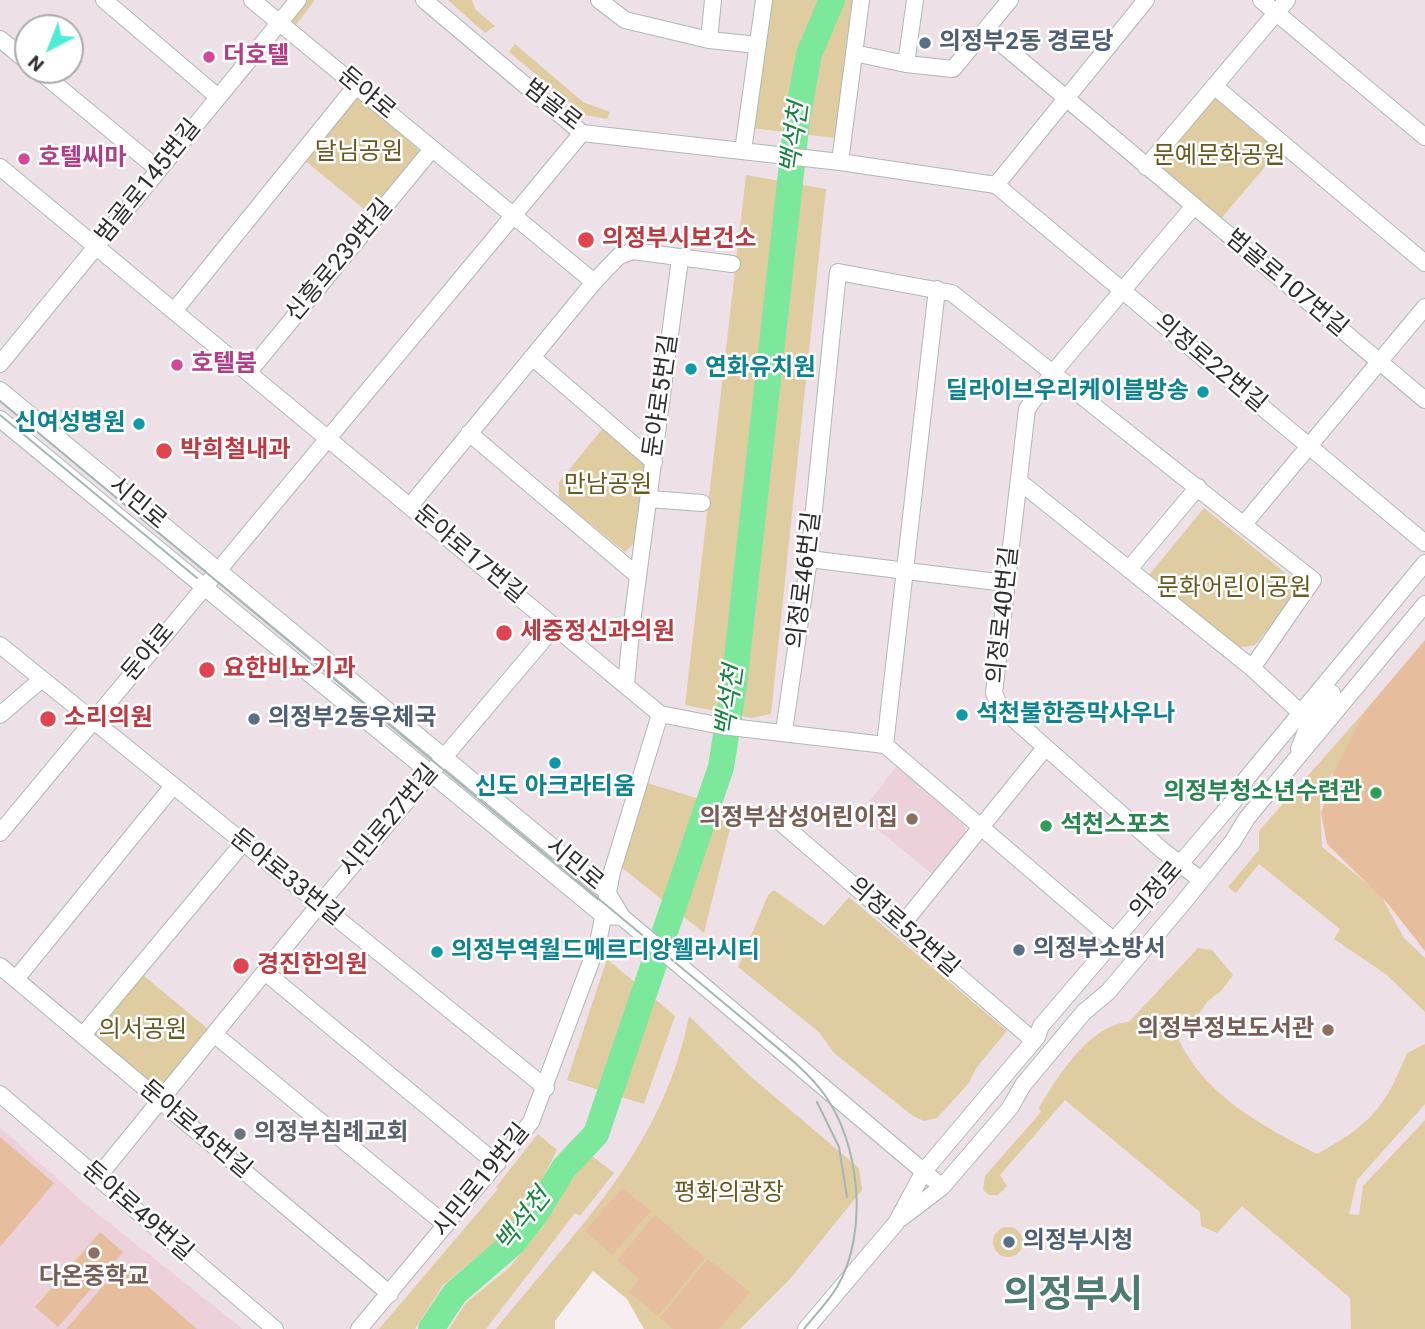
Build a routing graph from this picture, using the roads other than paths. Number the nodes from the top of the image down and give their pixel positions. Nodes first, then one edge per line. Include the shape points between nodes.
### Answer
1 (104, 0) edge
2 (252, 0) edge
3 (298, 0) edge
4 (599, 0) edge
5 (713, 0) edge
6 (764, 0) edge
7 (861, 0) edge
8 (915, 0) edge
9 (1010, 0) edge
10 (1146, 0) edge
11 (1261, 0) edge
12 (425, 1) edge
13 (1281, 6) edge
14 (279, 23) junction
15 (985, 30) junction
16 (0, 39) edge
17 (709, 40) junction
18 (758, 45) junction
19 (14, 50) edge
20 (854, 53) junction
21 (906, 64) junction
22 (55, 84) edge
23 (356, 86) junction
24 (1214, 86) junction
25 (218, 97) junction
26 (1065, 100) junction
27 (582, 133) junction
28 (1425, 137) edge
29 (432, 149) junction
30 (747, 151) junction
31 (840, 162) junction
32 (0, 167) edge
33 (1146, 167) junction
34 (159, 170) junction
35 (996, 185) junction
36 (1193, 207) junction
37 (513, 215) junction
38 (96, 246) junction
39 (680, 259) junction
40 (1425, 263) edge
41 (732, 264) dead end
42 (594, 282) junction
43 (937, 289) junction
44 (1122, 291) junction
45 (1425, 307) edge
46 (174, 311) junction
47 (532, 357) junction
48 (1379, 362) junction
49 (0, 364) edge
50 (248, 373) junction
51 (1052, 374) junction
52 (0, 390) edge
53 (1425, 400) edge
54 (0, 419) edge
55 (469, 433) junction
56 (330, 440) junction
57 (1309, 446) junction
58 (654, 461) junction
59 (1020, 482) junction
60 (1198, 487) junction
61 (649, 499) junction
62 (702, 503) dead end
63 (410, 506) junction
64 (1244, 524) junction
65 (1425, 543) edge
66 (809, 559) junction
67 (1425, 563) edge
68 (903, 569) junction
69 (1129, 569) junction
70 (219, 571) junction
71 (638, 576) junction
72 (1005, 583) junction
73 (205, 588) junction
74 (1425, 604) edge
75 (555, 626) junction
76 (0, 645) edge
77 (1252, 668) junction
78 (42, 679) junction
79 (626, 684) junction
80 (1301, 713) junction
81 (0, 715) edge
82 (668, 716) junction
83 (93, 721) junction
84 (777, 731) junction
85 (885, 745) junction
86 (1045, 748) junction
87 (444, 758) junction
88 (1293, 764) junction
89 (430, 773) junction
90 (173, 786) junction
91 (773, 816) dead end
92 (982, 829) junction
93 (0, 833) edge
94 (243, 843) junction
95 (1180, 864) junction
96 (1200, 880) junction
97 (607, 892) junction
98 (319, 905) junction
99 (604, 916) junction
100 (622, 917) junction
101 (901, 926) junction
102 (1113, 940) junction
103 (0, 966) edge
104 (265, 972) junction
105 (16, 979) junction
106 (214, 1034) junction
107 (83, 1035) junction
108 (1034, 1041) junction
109 (546, 1088) junction
110 (0, 1094) edge
111 (159, 1101) junction
112 (497, 1164) junction
113 (924, 1171) junction
114 (97, 1178) junction
115 (943, 1187) junction
116 (895, 1223) junction
117 (446, 1225) junction
118 (390, 1294) junction
119 (275, 1329) edge
120 (359, 1329) edge
121 (806, 1329) edge

1 - 25 street
2 - 14 street, 둔야로
3 - 14 street, 범골로145번길
4 - 17 street via 625,20
5 - 17 street
6 - 18 street
7 - 20 street
8 - 21 street
9 - 15 street
10 - 26 street
11 - 13 street
12 - 27 street, 범골로
13 - 24 street
13 - 28 street
14 - 23 street, 둔야로
14 - 25 street, 범골로145번길
15 - 21 street via 953,69
15 - 26 street, 범골로107번길
16 - 19 street
17 - 18 street
18 - 30 street
20 - 21 street
20 - 31 street
22 - 34 street
23 - 29 street, 둔야로
23 - 46 street
24 - 33 street
24 - 40 street
25 - 34 street, 범골로145번길
26 - 33 street, 범골로107번길
26 - 35 street
27 - 30 street, 범골로
27 - 37 street, 둔야로
29 - 37 street, 둔야로
29 - 50 street, 신흥로239번길
30 - 31 street, 범골로
31 - 35 street, 범골로
32 - 38 street
33 - 36 street, 범골로107번길
34 - 38 street, 범골로145번길
35 - 44 street, 의정로22번길
36 - 44 street
36 - 48 street, 범골로107번길
37 - 42 street
37 - 56 street, 둔야로
38 - 46 street
38 - 49 street, 범골로145번길
39 - 41 street
39 - 42 street via 633,251 619,256
39 - 58 street, 둔야로5번길
42 - 47 street
43 - 51 street, 의정로46번길 via 961,299
43 - 66 street, 의정로46번길 via 838,272
43 - 68 street
44 - 51 street, 의정로40번길
44 - 57 street, 의정로22번길
45 - 48 street
46 - 50 street
47 - 55 street
47 - 58 street
48 - 53 street, 범골로107번길
48 - 57 street
50 - 56 street
51 - 59 street, 의정로40번길 via 1027,410
51 - 60 street, 의정로46번길
52 - 70 street, 시민로
54 - 73 street, 시민로
55 - 63 street
55 - 71 street
56 - 63 street, 둔야로17번길
56 - 70 street, 둔야로
57 - 64 street
57 - 65 street, 의정로22번길
58 - 61 street, 둔야로5번길
59 - 69 street
59 - 72 street, 의정로40번길
60 - 64 street, 의정로46번길
60 - 69 street
61 - 62 street
61 - 71 street, 둔야로5번길
63 - 75 street, 둔야로17번길
64 - 77 street, 의정로46번길 via 1312,580
66 - 68 street
66 - 84 street, 의정로46번길
67 - 80 street, 의정로
68 - 72 street
68 - 85 street
69 - 77 street
70 - 73 street, 둔야로
70 - 87 street, 시민로
71 - 79 street, 둔야로5번길
72 - 86 street, 의정로40번길 via 994,693 1000,707
73 - 83 street, 둔야로
73 - 89 street, 시민로
74 - 88 street, 의정로
75 - 79 street, 둔야로17번길
75 - 87 street, 시민로27번길
76 - 78 street, 둔야로33번길
77 - 80 street
78 - 81 street
78 - 83 street, 둔야로33번길
79 - 82 street, 둔야로17번길
80 - 88 street via 1332,693 1308,726
80 - 95 street, 의정로
82 - 84 street
82 - 97 street, 시민로19번길
83 - 90 street, 둔야로33번길
83 - 93 street, 둔야로
84 - 85 street
85 - 92 street
86 - 92 street
86 - 95 street, 의정로40번길
87 - 89 street, 시민로27번길
87 - 97 street, 시민로
88 - 96 street, 의정로
89 - 98 street, 시민로27번길
89 - 99 street, 시민로
90 - 94 street, 둔야로33번길
90 - 105 street
91 - 101 street, 의정로52번길
92 - 101 street
92 - 102 street
94 - 98 street, 둔야로33번길
94 - 107 street
95 - 96 street, 의정로40번길
95 - 102 street, 의정로
96 - 115 street, 의정로 via 1108,992 1075,1022
97 - 99 street, 시민로19번길
97 - 100 street, 시민로
98 - 104 street, 시민로27번길
98 - 109 street, 둔야로33번길
99 - 100 street, 시민로
99 - 109 street, 시민로19번길
100 - 113 street
101 - 108 street, 의정로52번길
102 - 108 street, 의정로 via 1041,1026
103 - 105 street, 둔야로45번길
104 - 106 street, 시민로27번길
104 - 112 street
105 - 107 street, 둔야로45번길
106 - 111 street, 시민로27번길
106 - 117 street
107 - 111 street, 둔야로45번길
108 - 113 street, 의정로
109 - 112 street, 시민로19번길 via 531,1122
110 - 114 street, 둔야로49번길
111 - 114 street, 시민로27번길
111 - 118 street, 둔야로45번길
112 - 117 street, 시민로19번길
113 - 115 street
113 - 116 street, 의정로
114 - 119 street, 둔야로49번길
115 - 116 street, 의정로
116 - 121 street, 의정로
117 - 118 street, 시민로19번길
118 - 120 street, 시민로19번길

